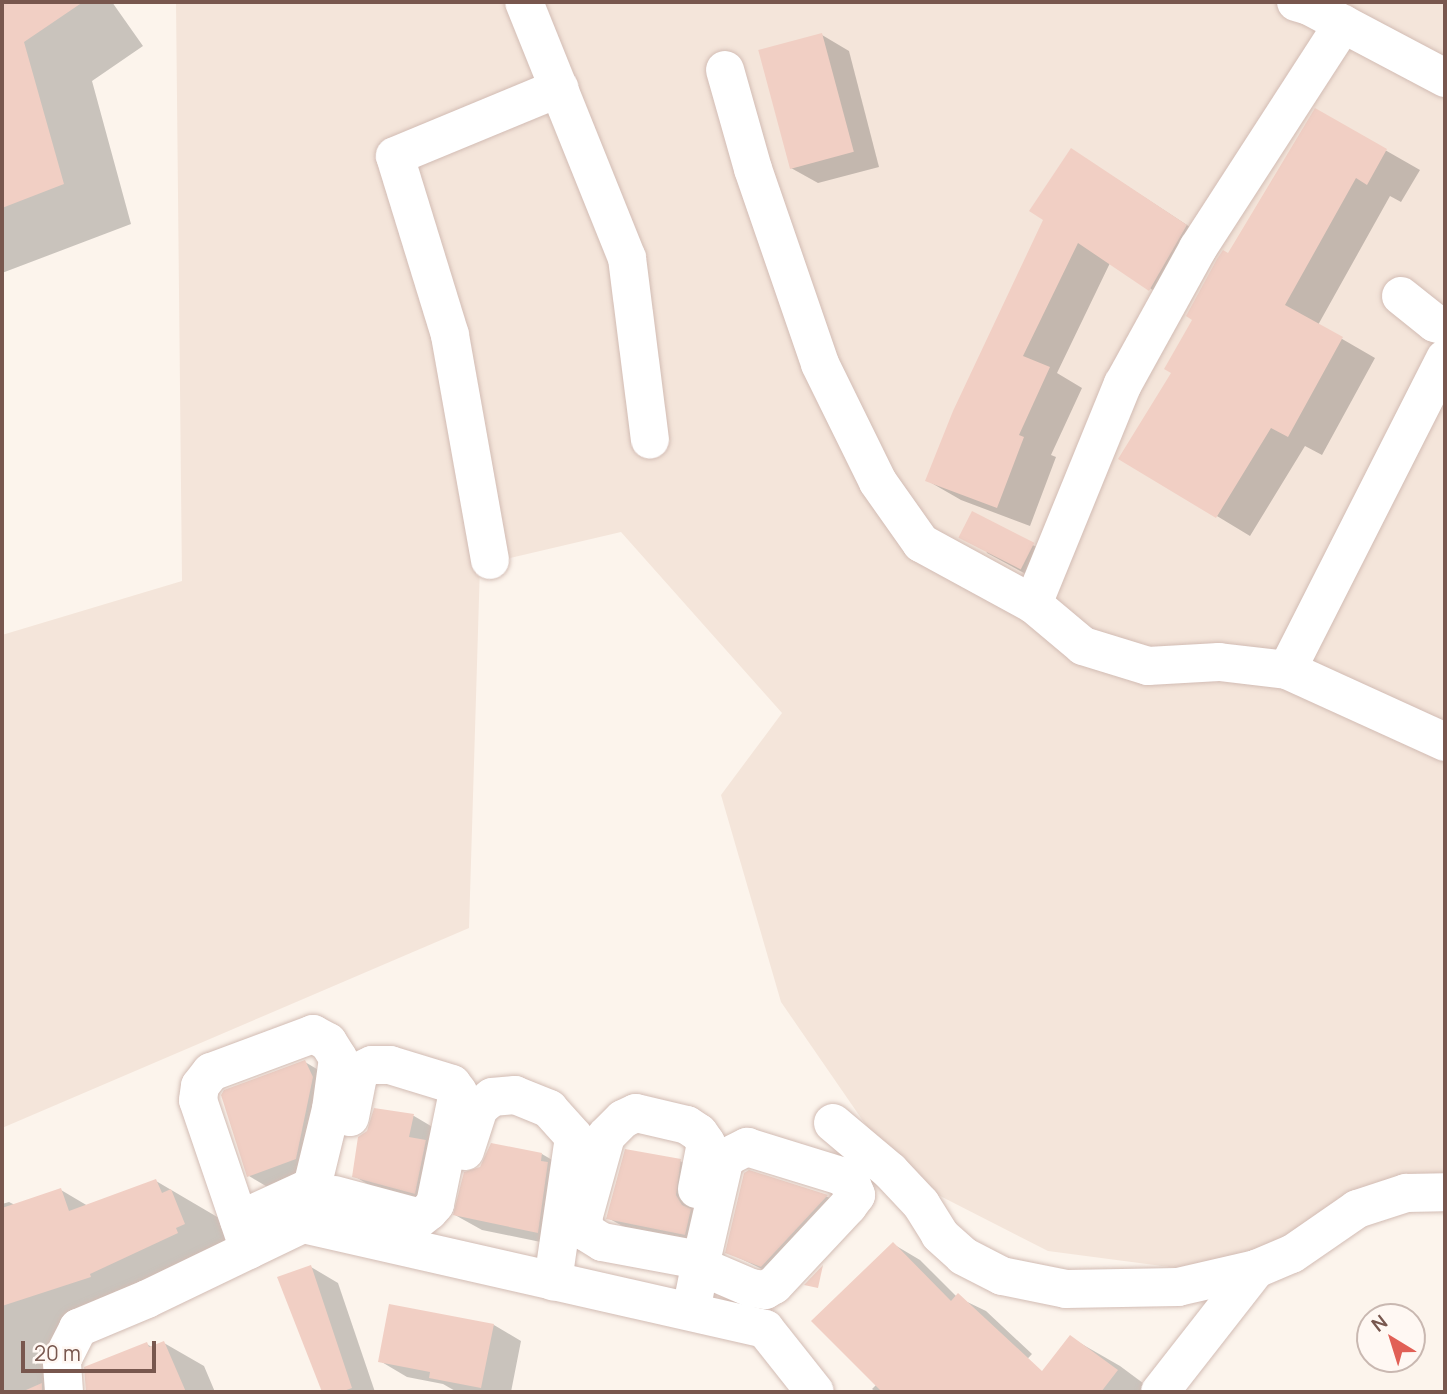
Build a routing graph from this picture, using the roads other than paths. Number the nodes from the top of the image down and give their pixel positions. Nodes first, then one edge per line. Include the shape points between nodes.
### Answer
1 (524, 2) edge
2 (1296, 2) edge
3 (1343, 24) junction
4 (725, 70) dead end
5 (1445, 78) edge
6 (559, 88) junction
7 (1401, 296) dead end
8 (1445, 326) edge
9 (1445, 359) edge
10 (650, 440) dead end
11 (491, 560) dead end
12 (1033, 604) junction
13 (1287, 670) junction
14 (1441, 729) edge
15 (833, 1123) dead end
16 (1445, 1192) edge
17 (320, 1209) junction
18 (244, 1235) junction
19 (439, 1255) junction
20 (692, 1262) dead end
21 (1256, 1269) junction
22 (553, 1280) junction
23 (682, 1310) junction
24 (64, 1392) edge
25 (816, 1392) edge
26 (1160, 1392) edge

1 - 6 street
2 - 3 street
3 - 5 street
3 - 12 street via 1198,248 1123,384
4 - 12 street via 753,169 820,364 878,482 921,542
6 - 10 street via 627,258
6 - 11 street via 396,156 450,335
7 - 8 street
9 - 13 street
12 - 13 street via 1083,646 1148,666 1219,662
13 - 14 street
15 - 21 street via 890,1171 921,1204 940,1235 963,1256 1002,1276 1066,1289 1178,1287
16 - 21 street via 1406,1193 1357,1209 1292,1254
17 - 18 street
17 - 18 street via 338,1058 328,1042 313,1034 211,1072 200,1086 198,1100
17 - 19 street
18 - 24 street via 78,1328 62,1360
19 - 22 street
19 - 22 street via 479,1108 492,1097 515,1095 549,1108 574,1137
20 - 23 street
21 - 26 street
22 - 23 street
23 - 25 street via 765,1329

